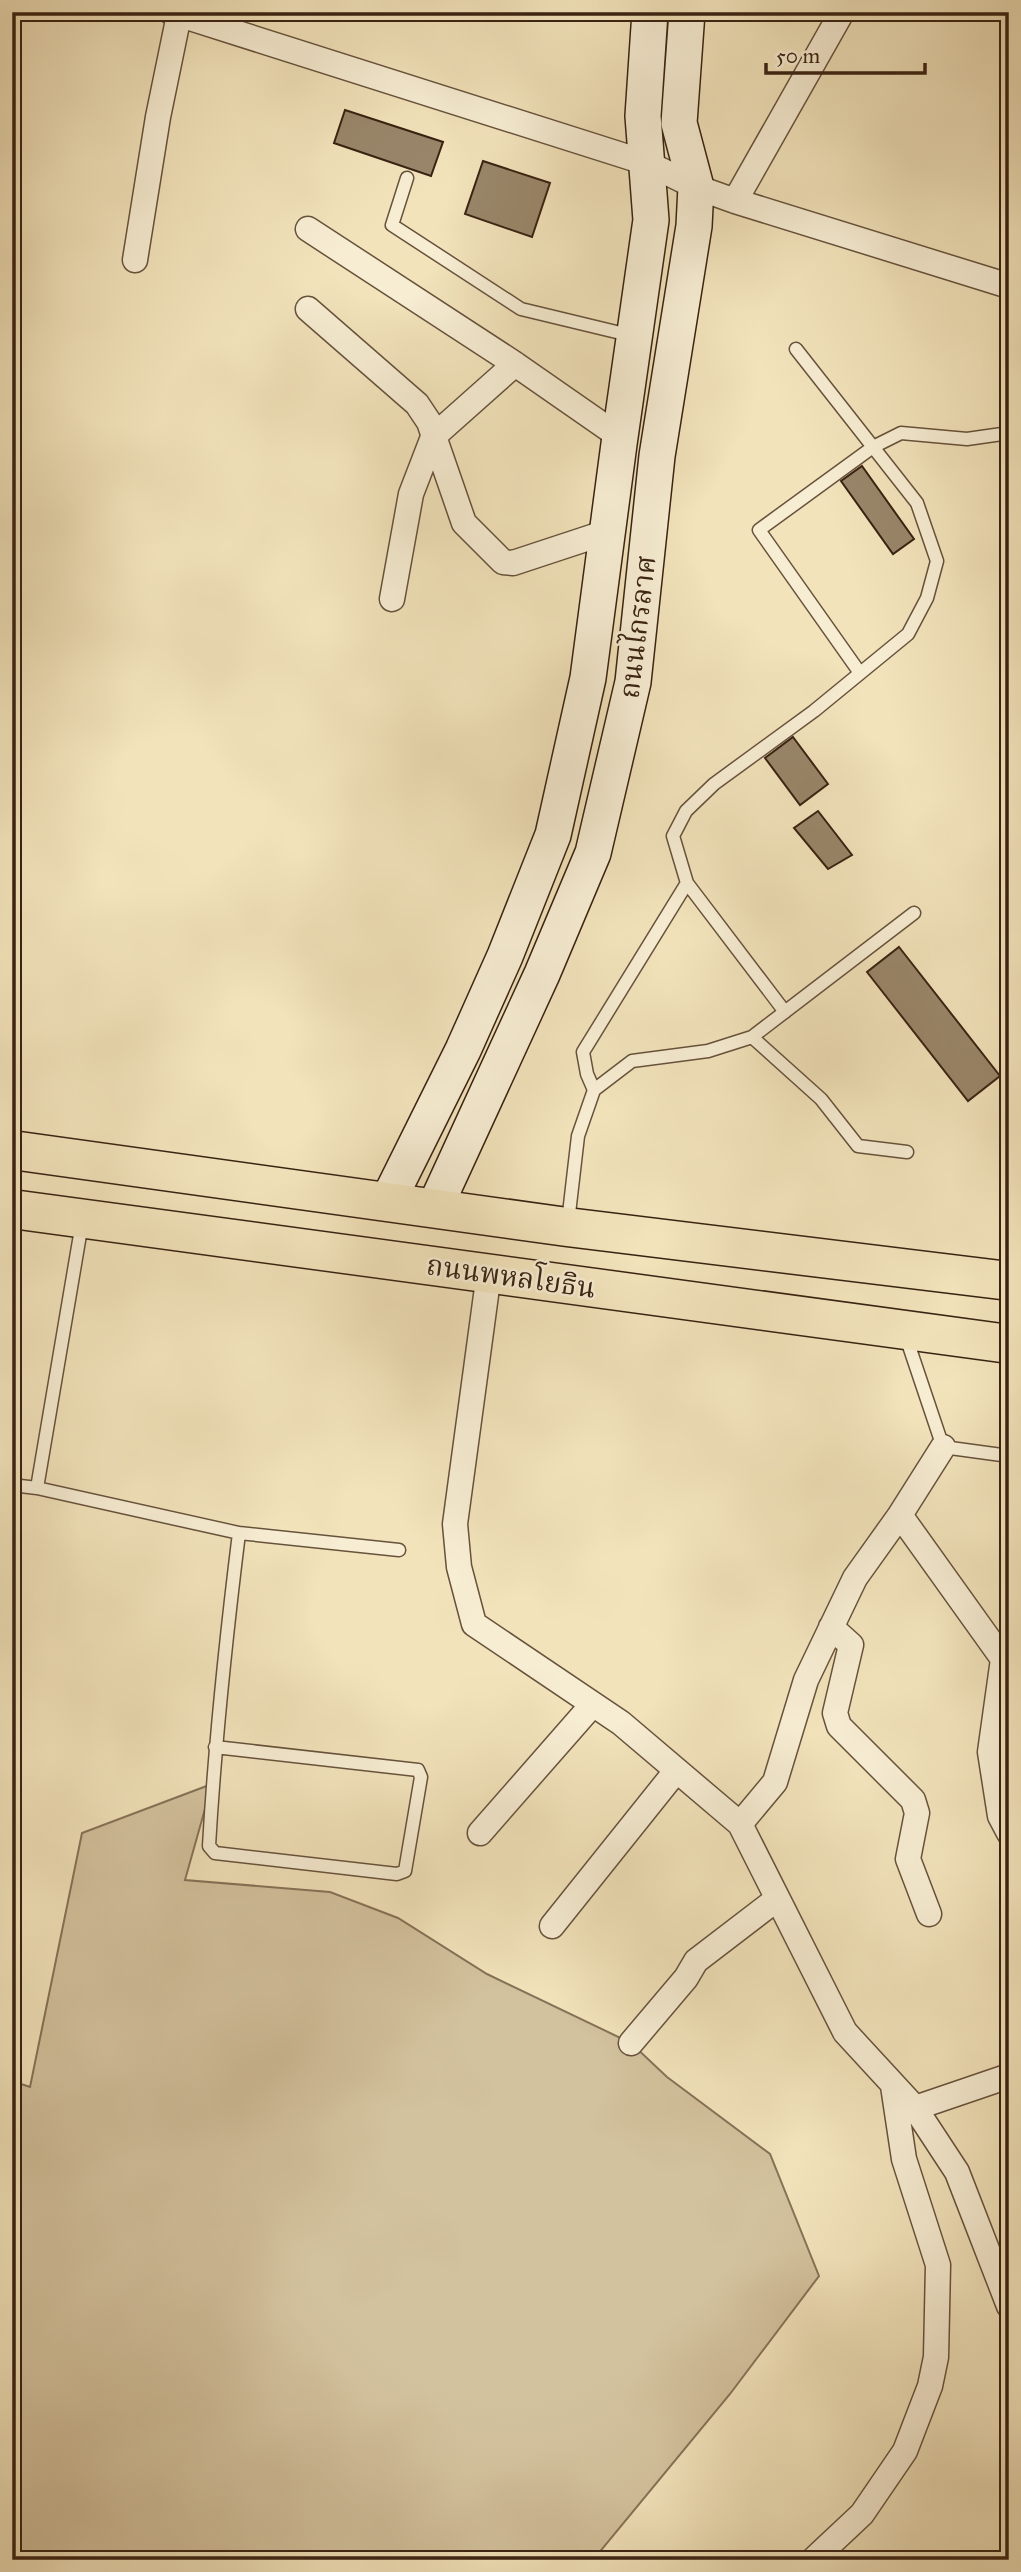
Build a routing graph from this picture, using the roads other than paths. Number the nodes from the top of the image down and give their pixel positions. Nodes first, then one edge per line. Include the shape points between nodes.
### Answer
1 (650, 12) edge
2 (687, 12) edge
3 (842, 12) edge
4 (175, 14) edge
5 (648, 163) junction
6 (407, 178) dead end
7 (696, 187) junction
8 (735, 201) junction
9 (308, 229) dead end
10 (135, 260) dead end
11 (1009, 286) edge
12 (308, 309) dead end
13 (634, 336) junction
14 (796, 349) dead end
15 (515, 364) junction
16 (1009, 433) edge
17 (433, 437) junction
18 (620, 437) junction
19 (873, 447) junction
20 (607, 532) junction
21 (393, 599) dead end
22 (860, 673) junction
23 (687, 883) junction
24 (914, 913) dead end
25 (785, 1012) junction
26 (752, 1037) junction
27 (594, 1090) junction
28 (12, 1150) edge
29 (907, 1152) dead end
30 (387, 1203) junction
31 (12, 1209) edge
32 (433, 1209) junction
33 (83, 1219) junction
34 (567, 1227) junction
35 (489, 1273) junction
36 (1009, 1281) edge
37 (904, 1331) junction
38 (1009, 1344) edge
39 (943, 1447) junction
40 (1009, 1456) edge
41 (12, 1485) edge
42 (37, 1488) junction
43 (900, 1515) junction
44 (239, 1533) junction
45 (399, 1550) dead end
46 (831, 1627) junction
47 (1006, 1660) edge
48 (593, 1704) junction
49 (215, 1747) junction
50 (676, 1771) junction
51 (740, 1824) junction
52 (480, 1833) dead end
53 (1009, 1833) edge
54 (776, 1899) junction
55 (929, 1914) dead end
56 (552, 1926) dead end
57 (631, 2043) dead end
58 (1009, 2076) edge
59 (893, 2086) junction
60 (915, 2108) junction
61 (999, 2254) edge
62 (1009, 2306) edge
63 (813, 2560) edge

1 - 5 main road, ถนนไกรลาศ via 643,116
2 - 7 main road, ถนนไกรลาศ via 679,123
3 - 8 street
4 - 5 street
4 - 10 street
5 - 7 street
5 - 13 main road, ถนนไกรลาศ via 651,220
6 - 13 lane via 392,225 521,309
7 - 8 street
7 - 32 main road, ถนนไกรลาศ via 694,226 657,456 633,682 593,853
8 - 11 street
9 - 15 street
12 - 17 street via 417,404
13 - 18 main road, ถนนไกรลาศ
14 - 19 lane
15 - 17 street
15 - 18 street
16 - 19 lane via 967,439 901,433
17 - 20 street via 464,523 503,562 513,563
17 - 21 street via 411,494
18 - 20 main road, ถนนไกรลาศ
19 - 22 lane via 917,503 937,561 927,598 908,634
19 - 22 lane via 759,530
20 - 30 main road, ถนนไกรลาศ via 589,678 553,835 500,968
22 - 23 lane via 714,784 686,811 673,836
23 - 25 lane
23 - 27 lane via 583,1052
24 - 25 lane
25 - 26 lane
26 - 27 lane via 708,1051 632,1061
26 - 29 lane via 821,1099 858,1146
27 - 34 lane via 578,1136
28 - 30 main road, ถนนพหลโยธิน
30 - 32 main road, ถนนพหลโยธิน
31 - 33 main road, ถนนพหลโยธิน
32 - 34 main road, ถนนพหลโยธิน
33 - 35 main road, ถนนพหลโยธิน
33 - 42 lane
34 - 36 main road, ถนนพหลโยธิน
35 - 37 main road, ถนนพหลโยธิน
35 - 48 street via 455,1524 459,1567 474,1625
37 - 38 main road, ถนนพหลโยธิน
37 - 39 lane
39 - 40 lane
39 - 43 street
41 - 42 lane
42 - 44 lane
43 - 46 street via 855,1577
43 - 47 street
44 - 45 lane
44 - 49 lane
46 - 51 street via 806,1680 775,1782
46 - 55 street via 851,1645 835,1713 839,1726 913,1800 917,1813 908,1859
47 - 53 street via 990,1752 1000,1816
48 - 50 street
48 - 52 street
49 - 49 lane via 418,1770 421,1777 405,1871 397,1874 215,1853 209,1846
50 - 51 street
50 - 56 street
51 - 54 street
54 - 57 street via 696,1961
54 - 59 street via 845,2032
58 - 60 street
59 - 60 street
59 - 63 street via 904,2159 937,2265 936,2357 905,2451 862,2514
60 - 61 street via 957,2172
61 - 62 street

